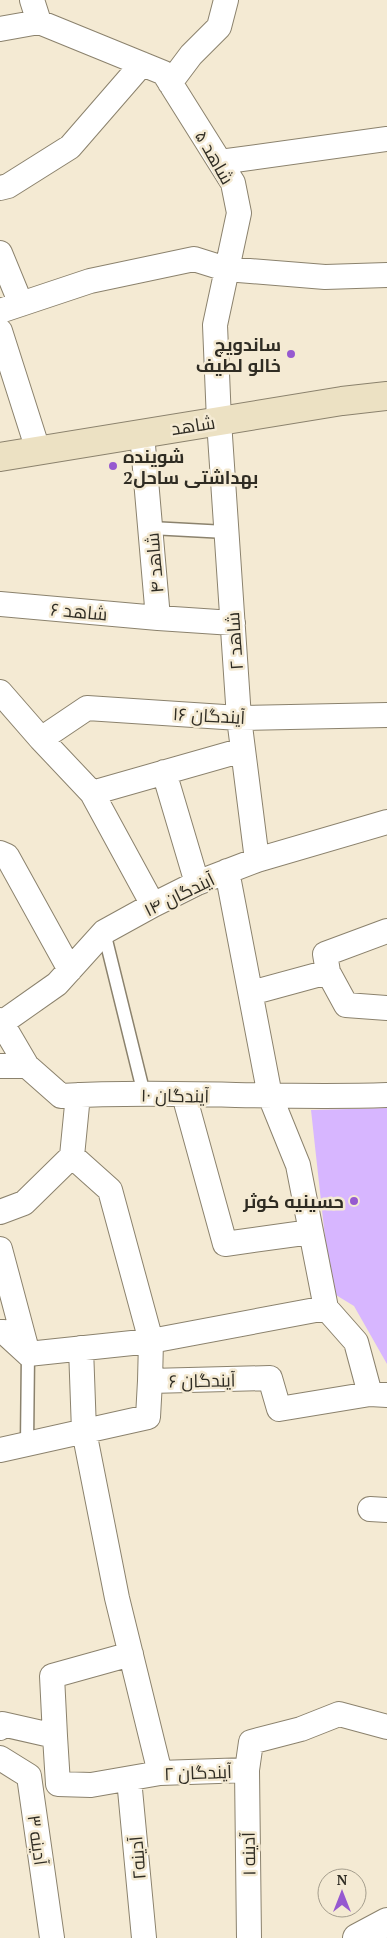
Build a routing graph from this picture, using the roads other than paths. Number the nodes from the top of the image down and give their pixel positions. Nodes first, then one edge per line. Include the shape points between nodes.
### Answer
1 (226, 0) edge
2 (36, 11) edge
3 (0, 29) edge
4 (142, 64) junction
5 (170, 83) junction
6 (387, 139) edge
7 (220, 162) junction
8 (0, 188) edge
9 (0, 253) edge
10 (226, 269) junction
11 (387, 275) edge
12 (10, 308) edge
13 (0, 331) edge
14 (387, 396) edge
15 (219, 421) junction
16 (142, 434) junction
17 (38, 450) junction
18 (0, 456) edge
19 (150, 528) junction
20 (226, 532) junction
21 (0, 604) edge
22 (158, 618) junction
23 (233, 623) junction
24 (0, 692) edge
25 (387, 715) edge
26 (239, 718) junction
27 (41, 739) junction
28 (243, 750) junction
29 (164, 772) junction
30 (92, 793) junction
31 (387, 822) edge
32 (0, 853) edge
33 (258, 860) junction
34 (227, 871) junction
35 (197, 883) junction
36 (153, 905) junction
37 (387, 931) edge
38 (104, 932) junction
39 (70, 970) junction
40 (328, 972) junction
41 (251, 993) junction
42 (387, 1008) edge
43 (1, 1021) edge
44 (0, 1066) edge
45 (27, 1066) junction
46 (144, 1094) junction
47 (78, 1095) junction
48 (184, 1095) junction
49 (387, 1095) edge
50 (270, 1096) junction
51 (72, 1156) junction
52 (0, 1212) edge
53 (311, 1232) junction
54 (0, 1248) edge
55 (326, 1308) junction
56 (0, 1332) edge
57 (151, 1341) junction
58 (82, 1348) junction
59 (28, 1354) junction
60 (150, 1381) junction
61 (378, 1395) edge
62 (84, 1431) junction
63 (27, 1444) junction
64 (0, 1450) edge
65 (131, 1654) junction
66 (387, 1726) edge
67 (0, 1728) edge
68 (55, 1736) junction
69 (0, 1758) edge
70 (247, 1770) junction
71 (160, 1773) junction
72 (129, 1779) junction
73 (387, 1922) edge
74 (52, 1938) edge
75 (144, 1938) edge
76 (249, 1938) edge
77 (358, 1938) edge

1 - 5 street via 219,27 191,55
2 - 3 street, شاهد ۵
2 - 4 street, شاهد ۵
4 - 5 street, شاهد ۵ via 164,73
4 - 8 street via 70,147
5 - 7 street, شاهد ۵
6 - 7 street
7 - 10 street, شاهد ۵ via 233,183 238,213
9 - 12 street
10 - 11 street via 325,277
10 - 12 street via 194,259 90,280
10 - 15 street, شاهد ۵ via 215,325
13 - 17 street
14 - 15 main road, شاهد
15 - 16 main road, شاهد
15 - 20 street, شاهد ۲
16 - 17 main road, شاهد
16 - 19 street, شاهد ۴
17 - 18 main road, شاهد
19 - 20 lane
19 - 22 street, شاهد ۴
20 - 23 street, شاهد ۲
21 - 22 street, شاهد ۶
22 - 23 street, شاهد ۴
23 - 26 street, شاهد ۲
24 - 27 street
25 - 26 street, آیندگان ۱۶
26 - 27 street, آیندگان ۱۶ via 87,708
26 - 28 street, شاهد ۲
27 - 30 street
28 - 29 street
28 - 33 street, شاهد ۲
29 - 30 street
29 - 35 street
30 - 36 street
31 - 33 street, آیندگان ۱۴
32 - 39 street via 7,856
33 - 34 street, آیندگان ۱۴
34 - 35 street, آیندگان ۱۴
34 - 41 street
35 - 36 street, آیندگان ۱۴
36 - 38 street, آیندگان ۱۴
37 - 40 street via 324,954
38 - 39 street, آیندگان ۱۴
38 - 46 lane
39 - 43 street, آیندگان ۱۴ via 57,984
40 - 41 street
40 - 42 street via 346,1005
41 - 50 street
43 - 45 street, آیندگان ۱۰
44 - 45 street
45 - 47 street, آیندگان ۱۰ via 61,1096
46 - 47 street, آیندگان ۱۰
46 - 48 street, آیندگان ۱۰
47 - 51 street
48 - 50 street, آیندگان ۱۰
48 - 53 street via 225,1244
49 - 50 street, آیندگان ۱۰
50 - 53 street via 298,1166
51 - 52 street via 24,1203
51 - 57 street via 110,1190
53 - 55 street
54 - 59 street
55 - 57 street
55 - 61 street via 356,1342
56 - 59 street
57 - 58 street
57 - 60 street
58 - 59 street
58 - 62 street
59 - 63 lane
60 - 61 street, آیندگان ۶ via 270,1378 279,1409
60 - 62 street, آیندگان ۶ via 148,1417
62 - 63 street, آیندگان ۶
62 - 65 street
63 - 64 street, آیندگان ۶
65 - 68 street, آیندگان ۲ via 52,1676
65 - 71 street
66 - 70 street, آیندگان ۲ via 340,1714 301,1729 251,1742
67 - 68 street via 2,1724
68 - 72 street, آیندگان ۲ via 58,1784 91,1785
69 - 74 street, آدینه ۳ via 29,1776
70 - 71 street, آیندگان ۲
70 - 76 street, آدینه ۱
71 - 72 street, آیندگان ۲
72 - 75 street, آدینه۲
73 - 77 street

